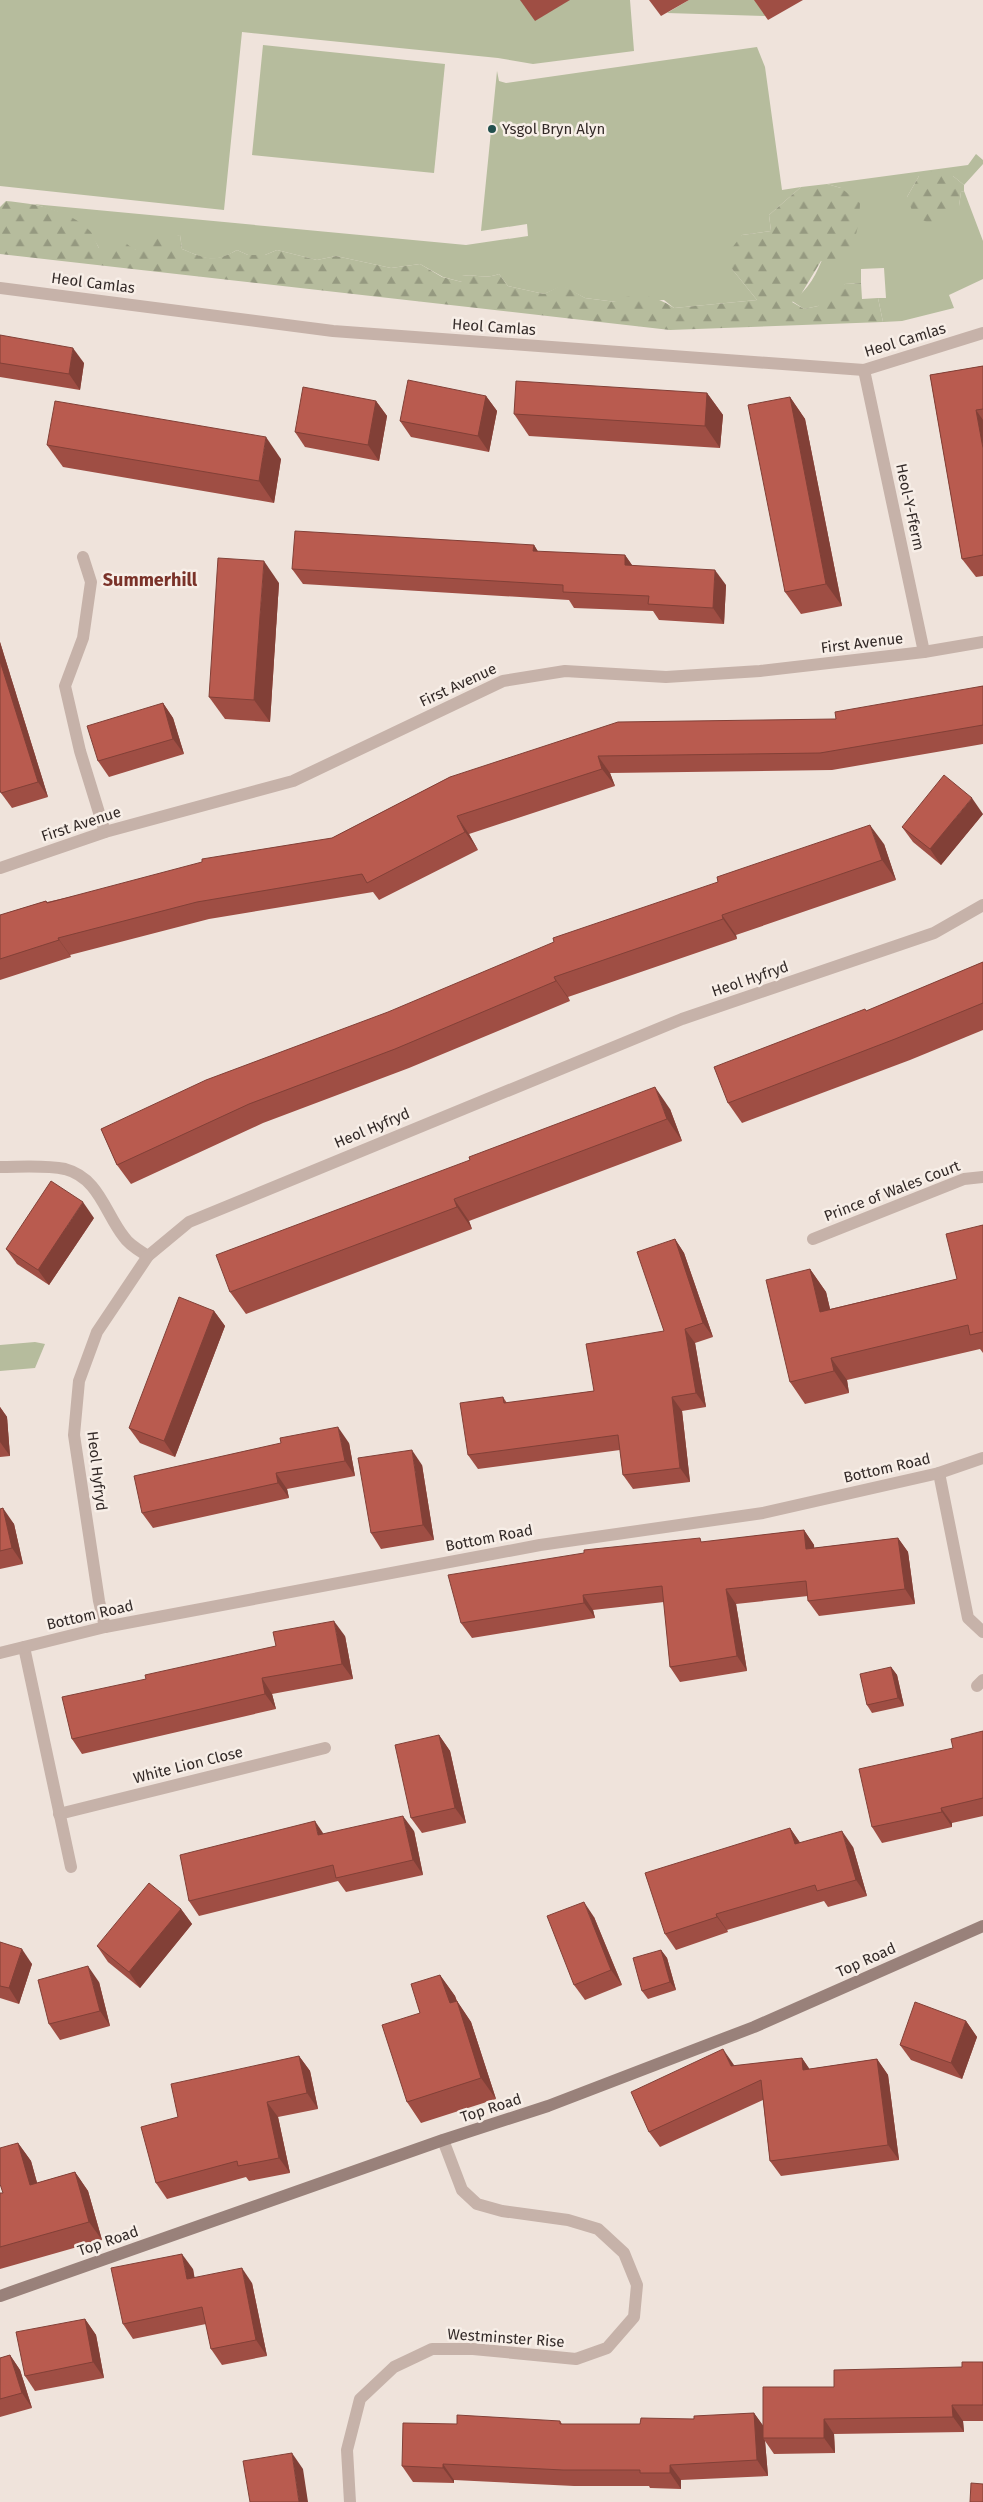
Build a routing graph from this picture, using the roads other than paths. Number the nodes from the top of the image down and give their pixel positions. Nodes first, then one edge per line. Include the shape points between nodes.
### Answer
1 (0, 288) edge
2 (983, 333) edge
3 (864, 370) junction
4 (83, 557) dead end
5 (983, 642) edge
6 (924, 652) junction
7 (105, 832) junction
8 (0, 868) edge
9 (983, 905) edge
10 (0, 1167) edge
11 (983, 1177) edge
12 (813, 1239) dead end
13 (148, 1256) junction
14 (983, 1458) edge
15 (939, 1473) junction
16 (105, 1627) junction
17 (983, 1632) edge
18 (24, 1648) junction
19 (0, 1653) edge
20 (325, 1748) dead end
21 (59, 1814) junction
22 (70, 1867) dead end
23 (983, 1926) edge
24 (443, 2140) junction
25 (0, 2296) edge
26 (350, 2502) edge

1 - 3 street, Heol Camlas via 333,331
2 - 3 street, Heol Camlas
3 - 6 street, Heol-Y-Fferm
4 - 7 street via 91,582 83,638 65,686 80,751
5 - 6 street, First Avenue
6 - 7 street, First Avenue via 760,671 666,677 565,671 504,681 293,781
7 - 8 street, First Avenue
9 - 13 street, Heol Hyfryd via 934,933 682,1019 189,1222
10 - 13 street via 65,1169 81,1175 108,1208 124,1238
11 - 12 street, Prince of Wales Court via 964,1179
13 - 16 street, Heol Hyfryd via 97,1332 79,1381 74,1435
14 - 15 street, Bottom Road
15 - 16 street, Bottom Road via 763,1513 540,1545
15 - 17 street via 968,1618
16 - 18 street, Bottom Road
18 - 19 street, Bottom Road
18 - 21 street
20 - 21 street, White Lion Close
21 - 22 street
23 - 24 street, Top Road via 754,2027 548,2106
24 - 25 street, Top Road
24 - 26 street, Westminster Rise via 462,2190 477,2204 502,2212 568,2220 598,2229 624,2253 637,2284 634,2316 607,2348 576,2359 473,2349 432,2349 394,2367 360,2399 347,2450

